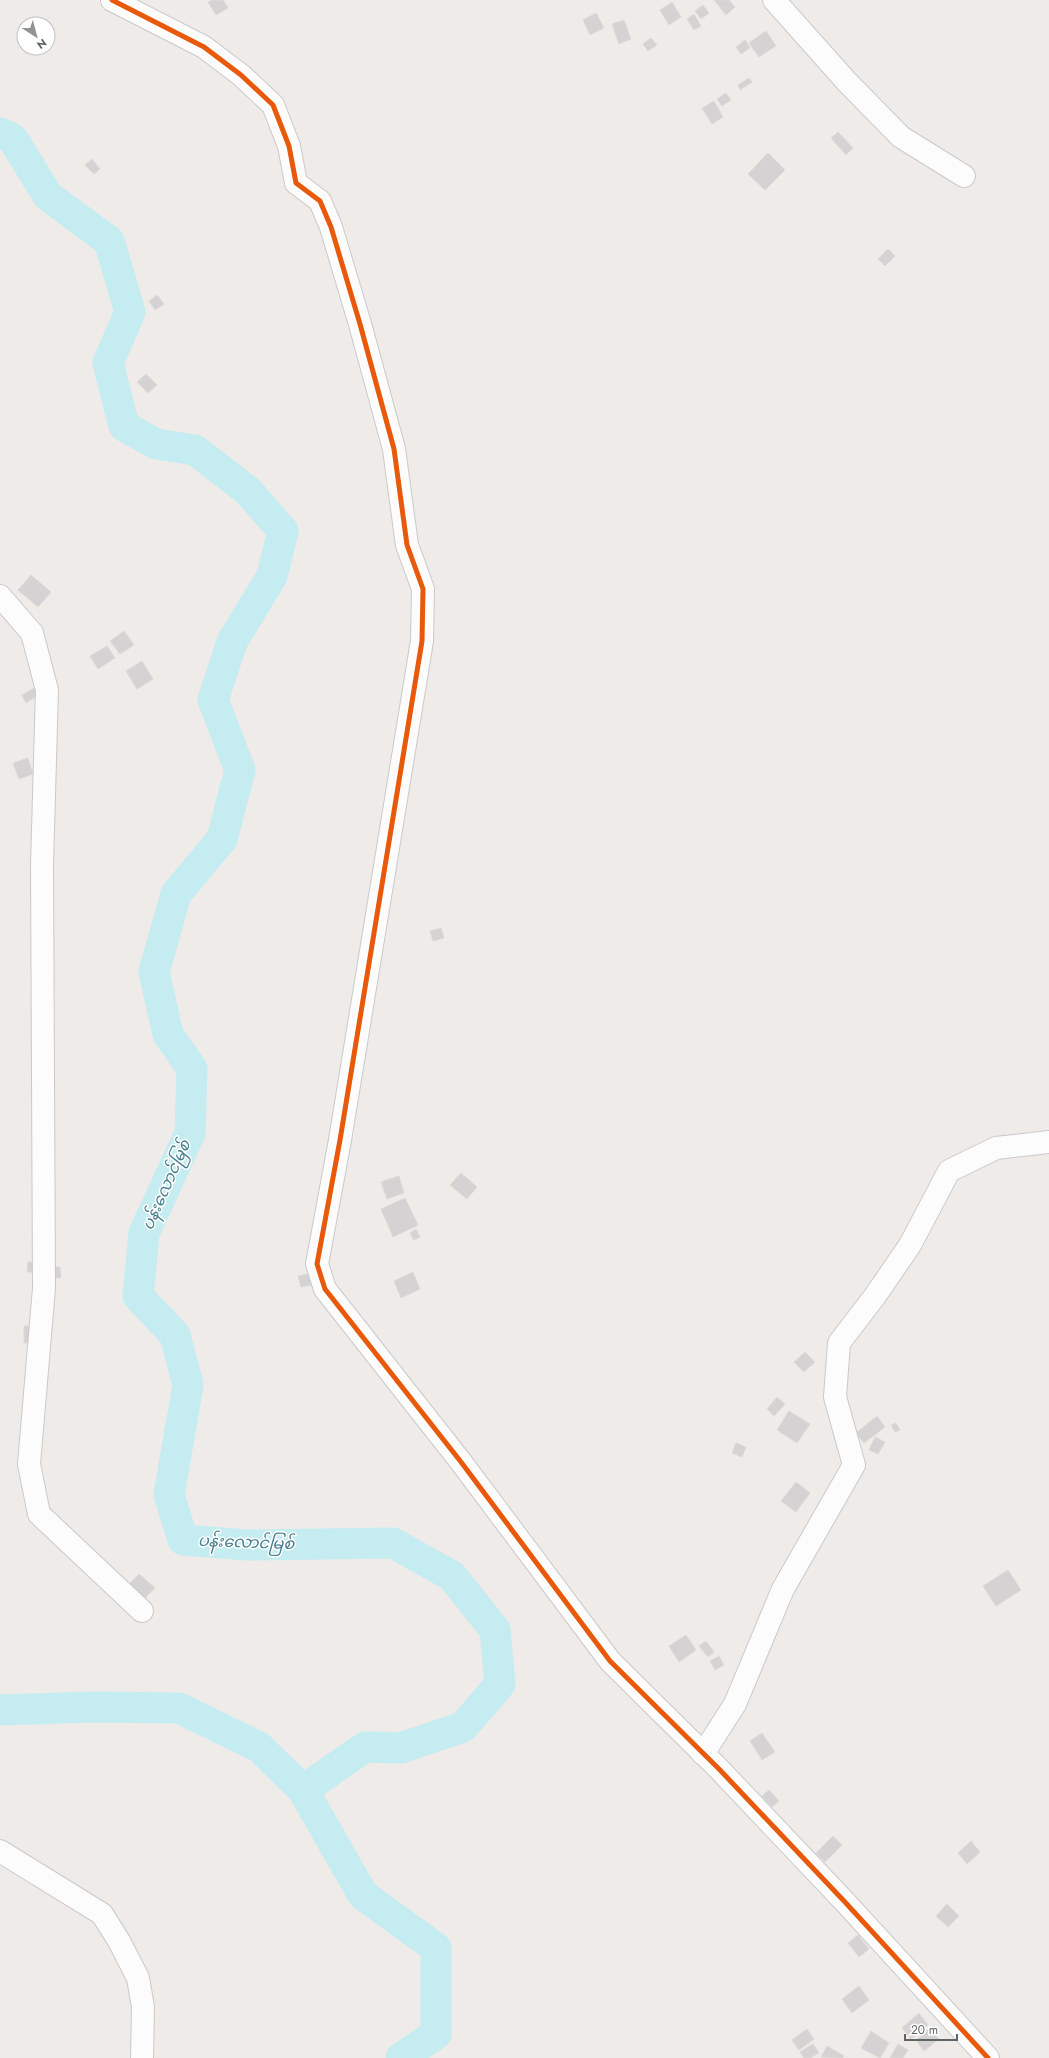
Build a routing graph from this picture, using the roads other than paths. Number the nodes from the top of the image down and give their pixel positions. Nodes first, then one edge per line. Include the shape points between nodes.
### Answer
1 (112, 0) edge
2 (785, 3) edge
3 (964, 176) dead end
4 (0, 596) edge
5 (1049, 1142) edge
6 (142, 1612) dead end
7 (703, 1754) junction
8 (0, 1851) edge
9 (142, 2058) edge
10 (988, 2058) edge

1 - 7 street via 204,47 273,105 289,146 296,183 320,201 331,227 394,449 407,545 423,588 422,641 340,1140 317,1264 325,1289 461,1462 610,1661
2 - 3 street via 847,82 901,137
4 - 6 street via 32,633 47,690 42,865 44,1288 29,1464 39,1514
5 - 7 street via 996,1148 949,1171 910,1245 839,1343 835,1397 854,1465 783,1589 735,1704
7 - 10 street
8 - 9 street via 102,1914 138,1978 143,2007

